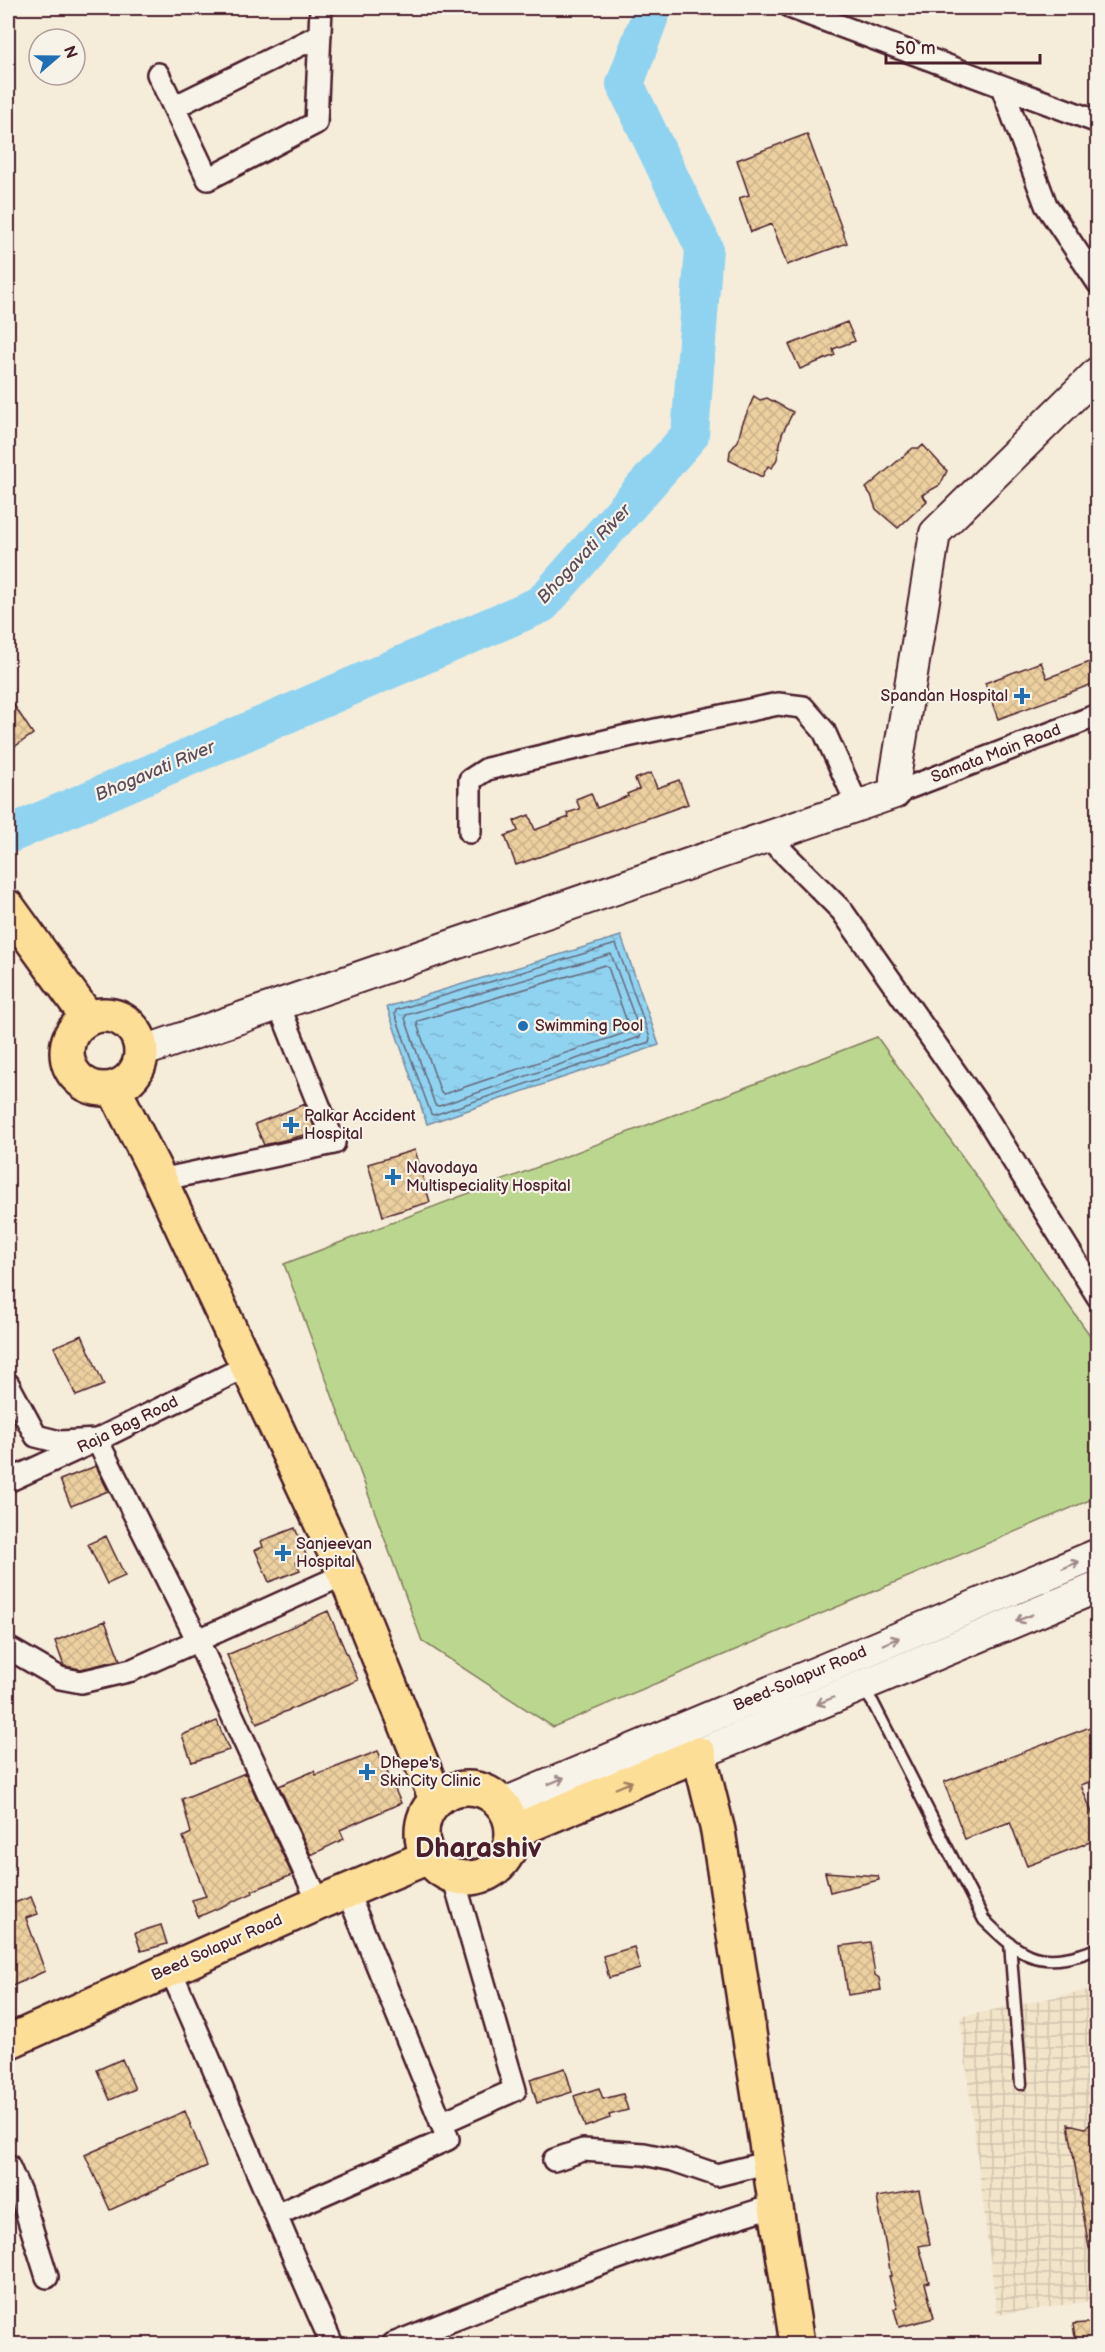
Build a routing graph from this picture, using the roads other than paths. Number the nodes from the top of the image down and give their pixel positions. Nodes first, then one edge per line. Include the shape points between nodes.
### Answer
1 (321, 8) edge
2 (792, 8) edge
3 (320, 35) junction
4 (158, 74) dead end
5 (1002, 87) junction
6 (174, 107) junction
7 (1098, 122) edge
8 (1098, 283) edge
9 (1098, 372) edge
10 (1098, 715) edge
11 (895, 786) junction
12 (852, 793) junction
13 (470, 832) dead end
14 (768, 837) junction
15 (8, 907) edge
16 (278, 1003) junction
17 (88, 1018) junction
18 (140, 1046) junction
19 (119, 1086) junction
20 (164, 1179) junction
21 (1089, 1271) edge
22 (1098, 1297) edge
23 (247, 1366) junction
24 (8, 1384) edge
25 (97, 1440) junction
26 (8, 1481) edge
27 (1098, 1554) edge
28 (345, 1574) junction
29 (1098, 1587) edge
30 (198, 1641) junction
31 (8, 1648) edge
32 (861, 1686) junction
33 (699, 1754) junction
34 (446, 1794) junction
35 (507, 1818) junction
36 (441, 1867) junction
37 (333, 1897) junction
38 (1010, 1943) junction
39 (1098, 1948) edge
40 (170, 1969) junction
41 (8, 2042) edge
42 (1021, 2084) dead end
43 (441, 2123) junction
44 (554, 2160) dead end
45 (770, 2162) junction
46 (8, 2165) edge
47 (776, 2205) junction
48 (276, 2215) junction
49 (47, 2277) dead end
50 (332, 2344) edge
51 (393, 2344) edge
52 (797, 2344) edge

1 - 3 street
2 - 5 street
3 - 6 street
3 - 6 street via 316,123 208,179
4 - 6 street
5 - 7 street
5 - 8 street via 1046,206
9 - 11 street via 935,533
10 - 11 street, Samata Main Road
11 - 12 street
11 - 14 street
12 - 13 street via 824,731 803,707 778,704 487,769 470,780
12 - 18 street
14 - 16 street
14 - 21 street via 842,912
15 - 17 main road
16 - 18 street
16 - 20 street via 334,1143
17 - 18 main road via 118,1018 133,1029
17 - 19 main road via 70,1035 67,1059 71,1071 90,1087 101,1090
18 - 19 main road via 136,1069
19 - 20 main road
20 - 23 main road
20 - 34 main road
21 - 22 street
23 - 25 street, Raja Bag Road
23 - 28 main road
24 - 25 street via 36,1436 60,1442
25 - 26 street, Raja Bag Road
25 - 30 street
35 -> 27 street, Beed-Solapur Road
28 - 30 street
28 - 34 main road
29 -> 32 street, Beed-Solapur Road
30 - 31 street via 132,1670 81,1682 60,1678
30 - 37 street
32 -> 33 street, Beed-Solapur Road
32 - 38 lane via 984,1920
35 -> 33 main road
33 - 45 main road via 718,1831
34 - 35 main road via 465,1787 479,1788 492,1794
34 - 36 main road via 426,1811 422,1827 422,1842
35 - 36 main road via 511,1845 495,1869 468,1878
36 - 37 main road, Beed Solapur Road
36 - 43 street via 465,1910 515,2090
37 - 40 main road, Beed Solapur Road
37 - 43 street
38 - 39 lane via 1030,1955 1052,1958 1077,1957
38 - 42 lane
40 - 41 main road, Beed Solapur Road
40 - 48 street
43 - 48 street via 448,2139
44 - 45 street via 583,2150 644,2154 717,2175
45 - 47 main road
46 - 49 street
47 - 51 street via 662,2242
47 - 52 main road
48 - 50 street

